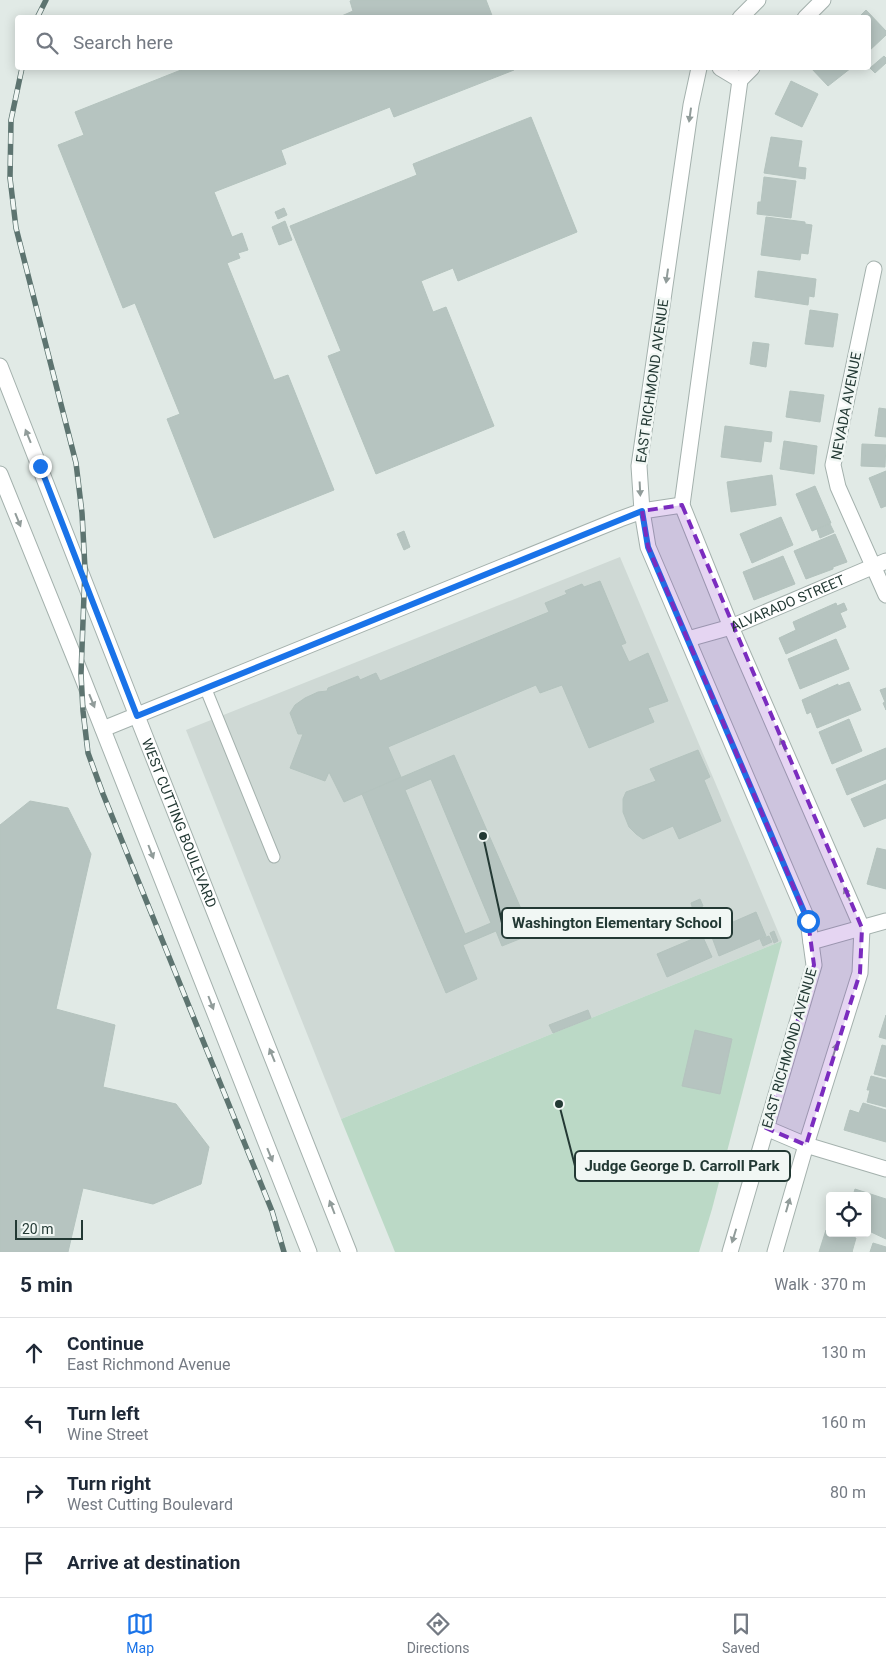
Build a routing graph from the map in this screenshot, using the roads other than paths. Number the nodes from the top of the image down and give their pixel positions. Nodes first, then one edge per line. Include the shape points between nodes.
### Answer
1 (758, 0) edge
2 (824, 0) edge
3 (743, 15) edge
4 (808, 15) edge
5 (699, 70) edge
6 (723, 70) edge
7 (750, 70) edge
8 (740, 80) junction
9 (874, 269) dead end
10 (0, 366) edge
11 (5, 391) edge
12 (0, 474) edge
13 (682, 504) junction
14 (642, 511) junction
15 (880, 564) edge
16 (886, 595) edge
17 (731, 627) junction
18 (688, 639) junction
19 (205, 687) junction
20 (137, 716) junction
21 (103, 729) junction
22 (274, 857) dead end
23 (886, 921) edge
24 (862, 928) junction
25 (811, 942) junction
26 (766, 1128) junction
27 (806, 1144) junction
28 (886, 1169) edge
29 (308, 1252) edge
30 (349, 1252) edge
31 (730, 1252) edge
32 (775, 1252) edge

1 - 3 street
2 - 4 street
5 -> 14 street, EAST RICHMOND AVENUE via 639,466
6 - 8 street
7 - 8 street
8 - 13 street
9 - 15 street, NEVADA AVENUE via 833,465 838,487
10 - 11 street, WEST CUTTING BOULEVARD
20 -> 11 street, WEST CUTTING BOULEVARD
12 -> 21 street
13 - 14 street
13 - 17 street
14 - 18 street, EAST RICHMOND AVENUE via 648,547
14 - 19 street
15 - 16 street, NEVADA AVENUE
15 - 17 street, ALVARADO STREET
17 - 18 street, ALVARADO STREET
24 -> 17 street
18 - 25 street, EAST RICHMOND AVENUE via 808,921
19 - 20 street
19 - 22 lane
20 - 21 street
30 -> 20 street, WEST CUTTING BOULEVARD
21 -> 29 street
23 - 24 street
24 - 25 street
27 -> 24 street via 860,973
25 - 26 street, EAST RICHMOND AVENUE via 814,965
26 - 27 street
26 -> 31 street, EAST RICHMOND AVENUE
27 - 28 street
32 -> 27 street

